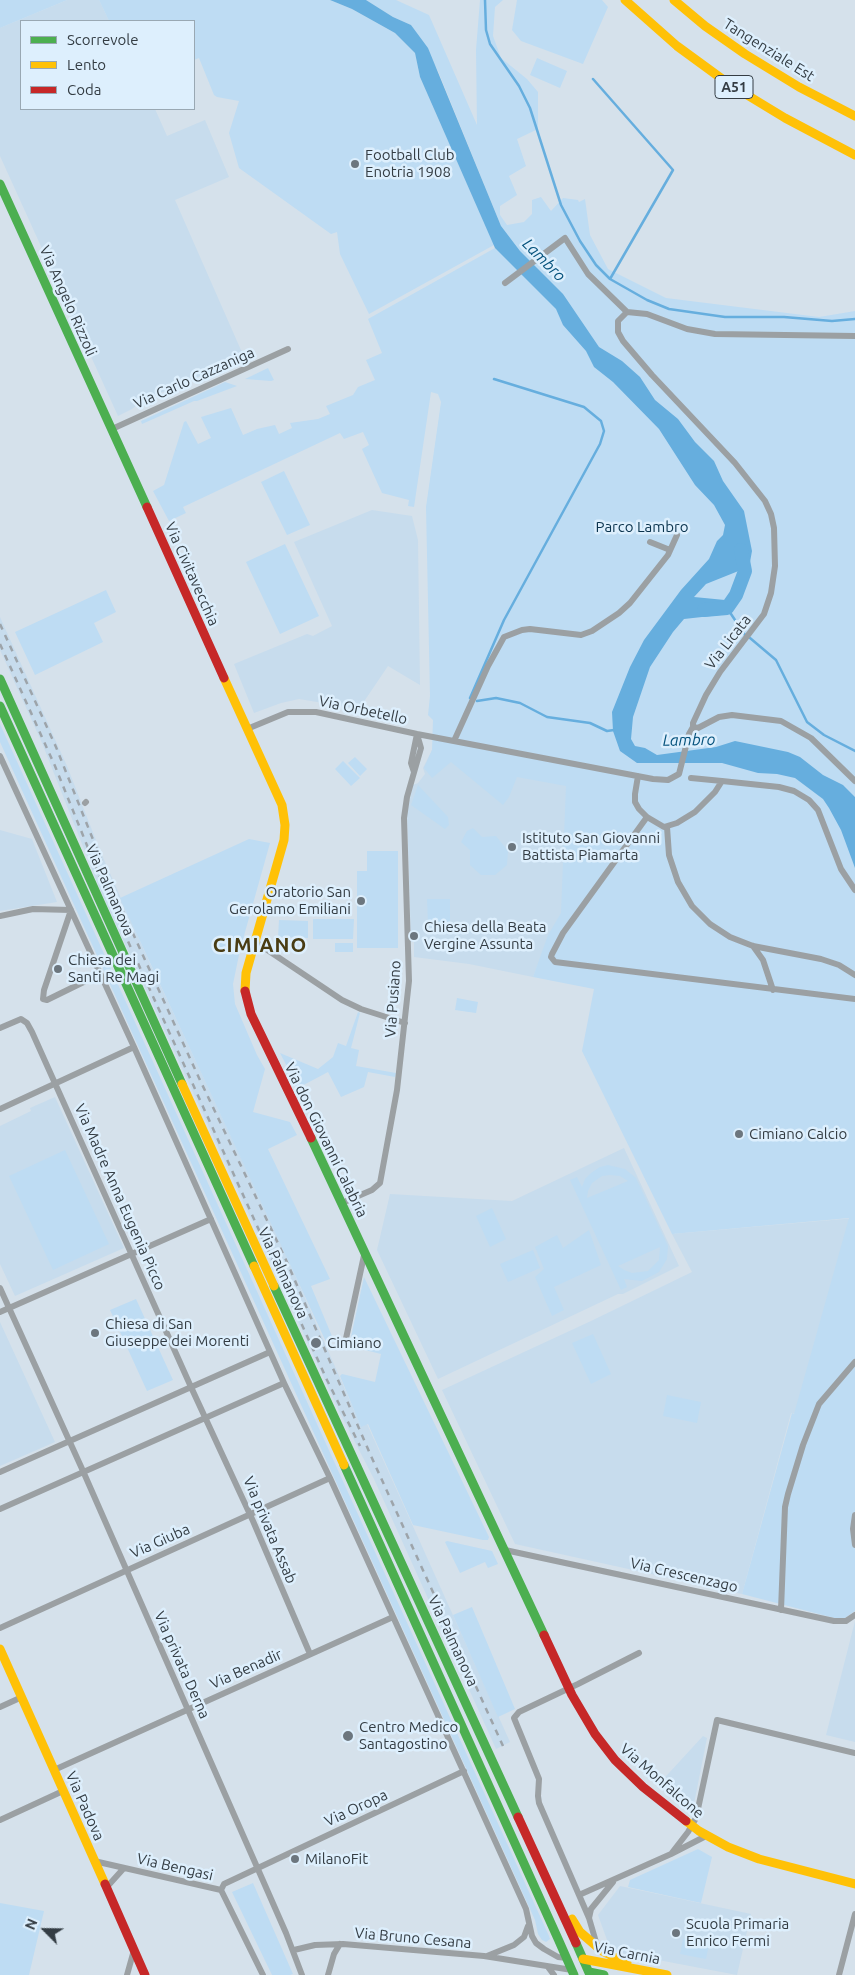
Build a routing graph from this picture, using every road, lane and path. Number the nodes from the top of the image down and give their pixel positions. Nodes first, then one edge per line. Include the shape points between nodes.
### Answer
1 (625, 0) edge
2 (674, 0) edge
3 (855, 116) edge
4 (855, 155) edge
5 (0, 184) edge
6 (507, 282) dead end
7 (627, 312) junction
8 (855, 336) edge
9 (288, 349) dead end
10 (112, 429) junction
11 (677, 535) dead end
12 (650, 542) dead end
13 (670, 550) junction
14 (0, 679) edge
15 (0, 706) edge
16 (693, 727) junction
17 (247, 729) junction
18 (417, 734) junction
19 (454, 741) junction
20 (0, 756) edge
21 (638, 776) junction
22 (691, 778) dead end
23 (722, 781) junction
24 (855, 781) edge
25 (647, 817) junction
26 (667, 827) junction
27 (855, 890) edge
28 (71, 910) junction
29 (0, 916) edge
30 (254, 941) junction
31 (753, 946) junction
32 (100, 974) junction
33 (855, 975) edge
34 (773, 990) junction
35 (855, 999) edge
36 (405, 1024) junction
37 (0, 1028) edge
38 (134, 1047) junction
39 (55, 1083) junction
40 (0, 1109) edge
41 (342, 1203) junction
42 (211, 1219) junction
43 (365, 1250) junction
44 (133, 1254) junction
45 (0, 1288) edge
46 (9, 1308) junction
47 (0, 1312) edge
48 (345, 1343) dead end
49 (270, 1352) junction
50 (855, 1362) edge
51 (284, 1383) junction
52 (191, 1387) junction
53 (206, 1417) junction
54 (69, 1441) junction
55 (0, 1472) edge
56 (83, 1472) junction
57 (330, 1478) junction
58 (0, 1509) edge
59 (250, 1514) junction
60 (855, 1515) edge
61 (855, 1545) edge
62 (504, 1550) junction
63 (126, 1569) junction
64 (782, 1610) junction
65 (855, 1615) edge
66 (393, 1617) junction
67 (0, 1628) edge
68 (0, 1649) edge
69 (639, 1653) dead end
70 (310, 1654) junction
71 (569, 1688) junction
72 (22, 1697) junction
73 (0, 1707) edge
74 (188, 1709) junction
75 (855, 1753) edge
76 (54, 1770) junction
77 (464, 1771) junction
78 (63, 1791) junction
79 (0, 1820) edge
80 (692, 1827) junction
81 (706, 1836) junction
82 (671, 1854) junction
83 (539, 1860) junction
84 (94, 1861) junction
85 (124, 1868) junction
86 (258, 1868) junction
87 (616, 1880) junction
88 (855, 1884) edge
89 (106, 1888) junction
90 (221, 1890) junction
91 (579, 1895) junction
92 (855, 1914) edge
93 (589, 1918) junction
94 (528, 1926) junction
95 (340, 1944) junction
96 (134, 1949) junction
97 (294, 1950) junction
98 (602, 1951) junction
99 (484, 1956) junction
100 (567, 1958) junction
101 (583, 1959) junction
102 (548, 1967) junction
103 (573, 1972) edge
104 (648, 1972) junction
105 (589, 1974) edge
106 (127, 1975) edge
107 (145, 1975) edge
108 (262, 1975) edge
109 (302, 1975) edge
110 (328, 1975) edge
111 (554, 1975) edge
112 (604, 1975) edge
113 (666, 1975) edge
114 (839, 1975) edge

1 - 4 main road, A51 via 682,50 729,84
2 - 3 main road, Tangenziale Est / A51 via 745,54
5 - 10 main road, Via Angelo Rizzoli
6 - 7 street via 565,238 588,274
7 - 8 street via 647,314 687,329 715,334
7 - 16 street, Via Licata via 620,317 617,327 623,341 735,462 765,501 773,521 775,566 764,614 712,684 694,718
9 - 10 street, Via Carlo Cazzaniga
10 - 17 main road, Via Civitavecchia
11 - 13 street
12 - 13 street
13 - 19 street via 630,603 592,631 581,635 530,629 504,637
14 - 83 main road, Via Palmanova
15 - 100 main road, Via Palmanova
16 - 21 street, Via Licata via 680,774 668,780
16 - 24 street via 732,715 781,721 811,738
17 - 18 street, Via Orbetello via 285,713 307,711
17 - 30 main road, Via don Giovanni Calabria via 278,794 285,821 282,848
18 - 19 street, Via Licata
18 - 36 street, Via Pusiano via 411,763 414,772 404,818 409,968
19 - 21 street, Via Licata
20 - 28 street
21 - 25 street via 635,802
22 - 23 street
23 - 26 street via 695,812
23 - 27 street via 778,787 809,800 818,810 841,868
25 - 26 street
25 - 34 street via 563,933 552,960
26 - 31 street via 671,862 690,902 714,926
28 - 29 street via 33,909
28 - 32 street
28 - 32 street via 43,999 47,1000
30 - 36 street via 342,1000
30 - 41 main road, Via don Giovanni Calabria via 246,969 246,1000
31 - 33 street via 821,959
31 - 34 street via 763,960
32 - 38 street
34 - 35 street
36 - 41 street, Via Pusiano via 380,1181 374,1188
37 - 39 street, Via Madre Anna Eugenia Picco via 23,1019
38 - 39 street
38 - 42 street
39 - 40 street
39 - 44 street, Via Madre Anna Eugenia Picco
41 - 43 main road, Via don Giovanni Calabria
42 - 44 street
42 - 49 street
43 - 48 street
43 - 62 main road, Via don Giovanni Calabria
44 - 46 street
44 - 52 street, Via Madre Anna Eugenia Picco
45 - 46 street, Via privata Derna
46 - 47 street
46 - 54 street, Via privata Derna
49 - 51 street
49 - 52 street
50 - 64 street via 820,1404 788,1494
51 - 53 street
51 - 57 street
52 - 53 street, Via Madre Anna Eugenia Picco
52 - 54 street
53 - 56 street
53 - 59 street, Via privata Assab
54 - 55 street
54 - 56 street, Via privata Derna
56 - 58 street
56 - 63 street, Via privata Derna
57 - 59 street, Via Giuba
57 - 66 street
59 - 63 street, Via Giuba
59 - 70 street, Via privata Assab
60 - 61 street
62 - 64 street, Via Crescenzago
62 - 71 main road, Via Monfalcone
63 - 67 street, Via Giuba
63 - 74 street, Via privata Derna
64 - 65 street, Via Crescenzago via 839,1622
66 - 70 street, Via Benadir
66 - 77 street
68 - 72 main road, Via Padova
69 - 71 street
70 - 74 street, Via Benadir
71 - 80 main road, Via Monfalcone via 591,1728 611,1755
71 - 91 street via 519,1712 514,1718 539,1779 539,1803
72 - 73 street
72 - 76 main road, Via Padova
74 - 76 street, Via Benadir
74 - 86 street, Via privata Derna
75 - 80 street via 718,1720
76 - 78 main road, Via Padova
77 - 86 street, Via Oropa
77 - 94 street via 526,1909
78 - 79 street
78 - 84 main road, Via Padova
80 - 81 main road, Via Monfalcone
80 - 82 street
81 - 82 street
81 - 88 main road, Via Monfalcone via 759,1860
82 - 87 street
83 - 98 main road via 577,1927
83 - 101 main road, Via Palmanova
84 - 85 street, Via Bengasi
84 - 89 main road, Via Padova
85 - 89 street, Via Bengasi
85 - 90 street, Via Bengasi
86 - 90 street, Via Oropa via 224,1884
86 - 97 street, Via privata Derna
87 - 91 street
87 - 93 street via 592,1909
89 - 96 main road, Via Padova
90 - 108 street
91 - 93 street
92 - 114 street
93 - 98 street via 594,1938
94 - 99 street, Via Bruno Cesana via 524,1937 514,1945
94 - 100 street via 540,1946 554,1955
95 - 97 street, Via Bruno Cesana
95 - 99 street, Via Bruno Cesana
95 - 110 street
96 - 106 street
96 - 107 main road, Via Padova
97 - 109 street, Via privata Derna
98 - 104 main road
99 - 102 street, Via Bruno Cesana
100 - 101 main road
100 - 103 main road, Via Palmanova
101 - 104 main road, Via Carnia
101 - 105 main road, Via Palmanova
102 - 103 street, Via Bruno Cesana
102 - 111 street
103 - 105 main road
104 - 113 main road, Via Carnia
105 - 112 main road, Via Carnia

